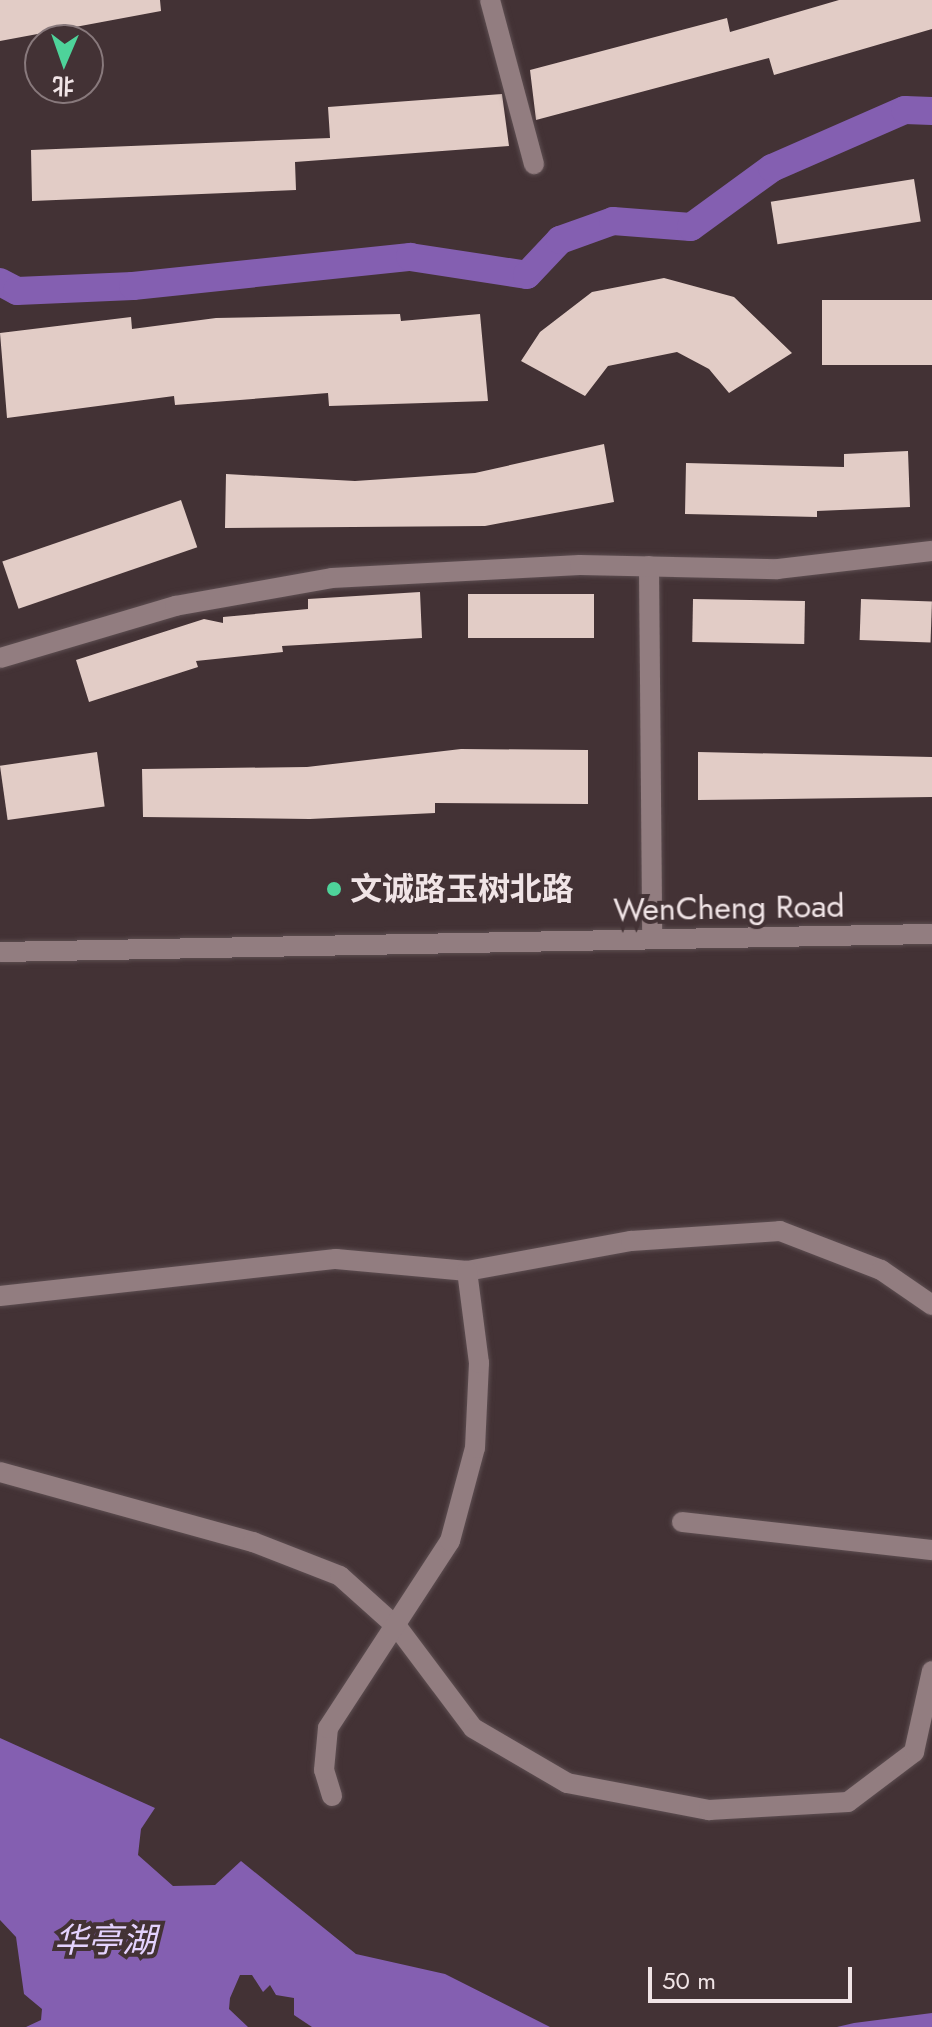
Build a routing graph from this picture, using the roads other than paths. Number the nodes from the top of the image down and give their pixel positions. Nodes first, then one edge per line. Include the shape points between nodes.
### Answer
1 (490, 0) edge
2 (534, 164) dead end
3 (932, 551) edge
4 (649, 566) junction
5 (0, 658) edge
6 (932, 934) edge
7 (652, 939) junction
8 (0, 952) edge
9 (467, 1271) junction
10 (0, 1296) edge
11 (932, 1305) edge
12 (0, 1472) edge
13 (682, 1522) dead end
14 (932, 1550) edge
15 (398, 1628) junction
16 (932, 1671) edge
17 (332, 1796) dead end

1 - 2 street
3 - 4 street via 778,569
4 - 5 street via 332,578 175,606
4 - 7 street
6 - 7 street, WenCheng Road
7 - 8 street, WenCheng Road
9 - 10 street via 336,1259
9 - 11 street via 631,1241 780,1231 881,1270
9 - 15 street via 479,1363 475,1448 450,1541
12 - 15 street via 267,1548 340,1576
13 - 14 street
15 - 16 street via 473,1728 567,1783 709,1810 848,1802 914,1752
15 - 17 street via 328,1728 324,1770

